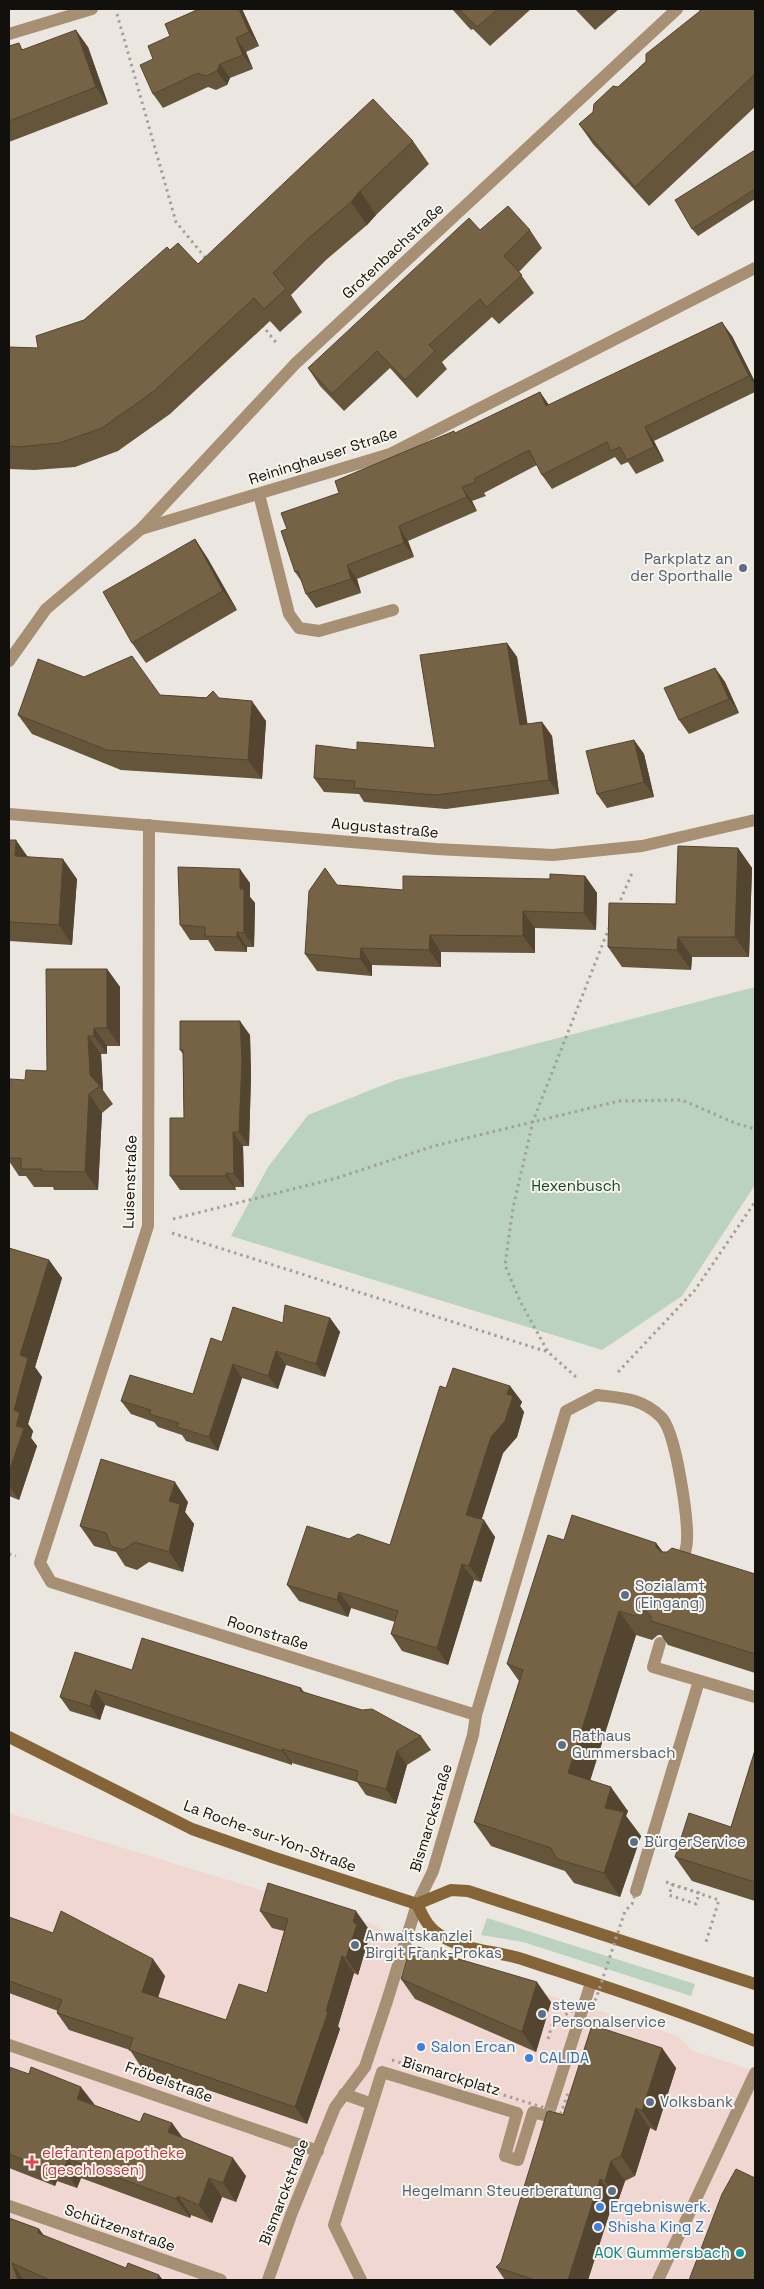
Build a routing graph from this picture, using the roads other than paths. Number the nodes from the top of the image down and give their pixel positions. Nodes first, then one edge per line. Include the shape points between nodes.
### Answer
1 (92, 9) edge
2 (677, 9) edge
3 (9, 34) edge
4 (755, 268) edge
5 (258, 494) junction
6 (141, 529) junction
7 (393, 610) dead end
8 (9, 661) edge
9 (9, 814) edge
10 (755, 820) edge
11 (149, 825) junction
12 (681, 1569) edge
13 (51, 1582) joint
14 (660, 1643) edge
15 (698, 1681) junction
16 (755, 1697) edge
17 (476, 1715) junction
18 (9, 1737) edge
19 (636, 1891) road end
20 (417, 1904) junction
21 (591, 1982) junction
22 (755, 1984) edge
23 (755, 2041) edge
24 (9, 2045) edge
25 (755, 2073) edge
26 (344, 2094) junction
27 (372, 2104) junction
28 (318, 2151) junction
29 (9, 2206) edge
30 (221, 2280) edge
31 (268, 2280) edge
32 (361, 2280) edge
33 (658, 2280) edge

1 - 3 street
2 - 6 street, Grotenbachstraße via 295,364
4 - 5 street, Reininghauser Straße via 390,454
5 - 6 street, Reininghauser Straße
5 - 7 street via 289,614 299,628 319,631
6 - 8 street, Reininghauser Straße via 46,609
9 - 11 street, Augustastraße
10 - 11 street, Augustastraße via 642,846 543,854 436,849
11 - 13 street, Luisenstraße via 148,1226 40,1563
12 - 17 street, Bismarckstraße via 688,1543 686,1507 678,1463 662,1417 636,1400 597,1395 566,1411
13 - 17 street, Roonstraße
14 - 15 street via 653,1667
15 - 16 street
15 - 19 street
17 - 20 street, Bismarckstraße via 433,1871
18 - 20 street, La Roche-sur-Yon-Straße via 192,1829
20 - 21 street via 429,1928 445,1938
20 - 22 street via 451,1890 468,1891
20 - 26 street, Bismarckstraße via 365,2067
21 - 23 street
21 - 27 street, Bismarckplatz via 551,2121 532,2112 518,2160 505,2156 517,2113 382,2072
24 - 28 street, Fröbelstraße
25 - 33 street
26 - 27 street
26 - 28 street, Bismarckstraße via 335,2107
27 - 32 street, Bismarckplatz via 334,2225
28 - 31 street, Bismarckstraße
29 - 30 street, Schützenstraße

